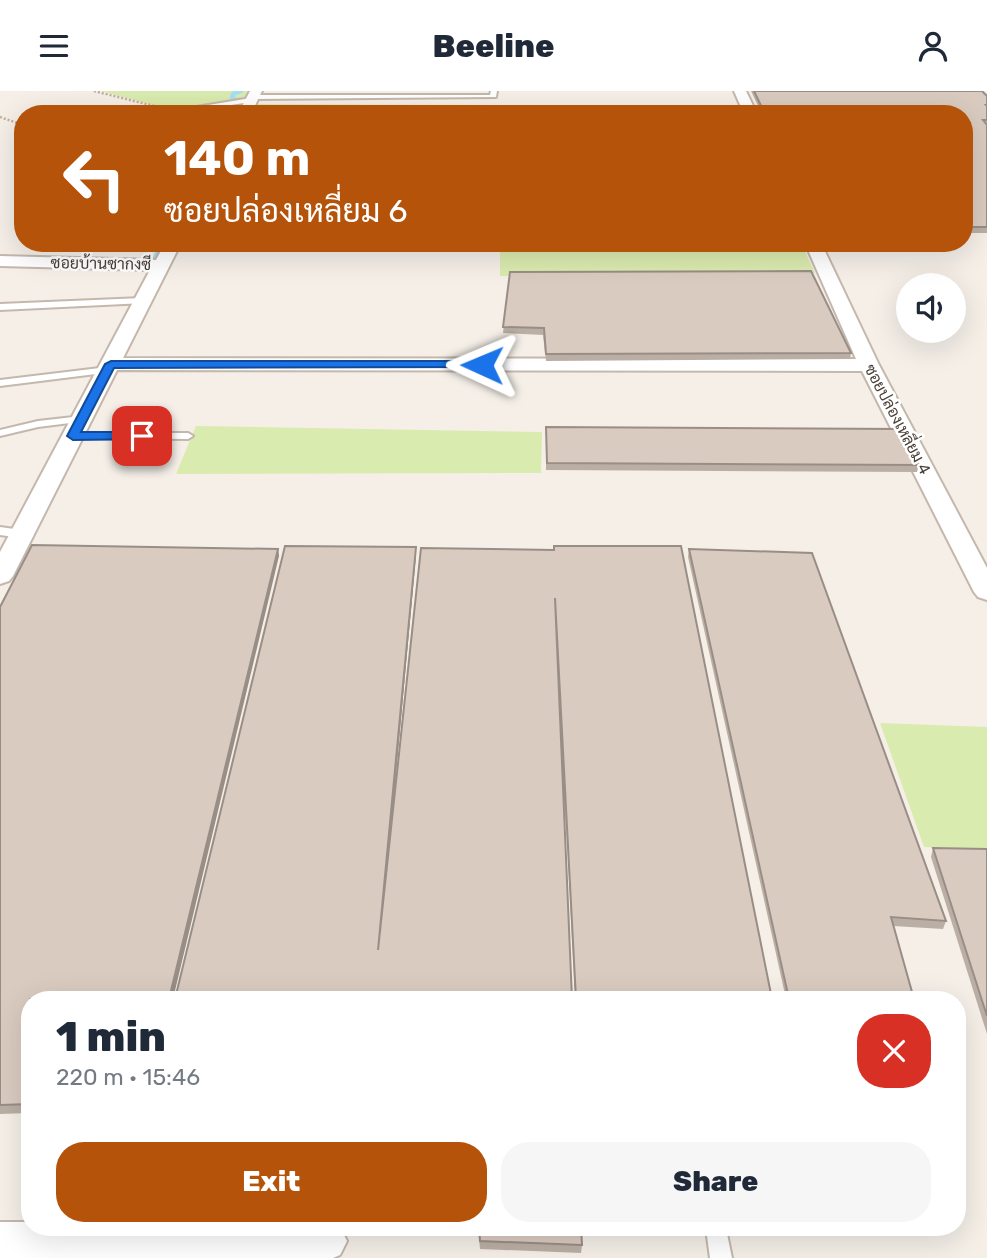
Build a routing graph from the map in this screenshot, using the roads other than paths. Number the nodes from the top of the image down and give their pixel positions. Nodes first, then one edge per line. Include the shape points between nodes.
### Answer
1 (494, 91) edge
2 (253, 96) edge
3 (207, 105) edge
4 (168, 252) edge
5 (817, 252) edge
6 (0, 261) edge
7 (161, 265) junction
8 (142, 302) junction
9 (0, 307) edge
10 (869, 365) junction
11 (109, 367) junction
12 (0, 383) edge
13 (78, 428) junction
14 (0, 433) edge
15 (188, 436) dead end
16 (0, 531) edge
17 (22, 534) junction
18 (0, 576) edge
19 (987, 592) edge
20 (718, 1236) dead end
21 (325, 1241) dead end
22 (0, 1242) edge
23 (721, 1258) edge

1 - 2 lane via 491,97
2 - 3 lane
4 - 7 street
5 - 10 street, ซอยปล่องเหลี่ยม 4
6 - 7 street, ซอยบ้านซากงซี
7 - 8 street
8 - 9 lane
8 - 11 street
10 - 11 street
10 - 19 street, ซอยปล่องเหลี่ยม 4
11 - 12 lane
11 - 13 street
13 - 14 lane via 37,424
13 - 15 lane
13 - 17 street
16 - 17 lane
17 - 18 street
20 - 23 lane
21 - 22 street

